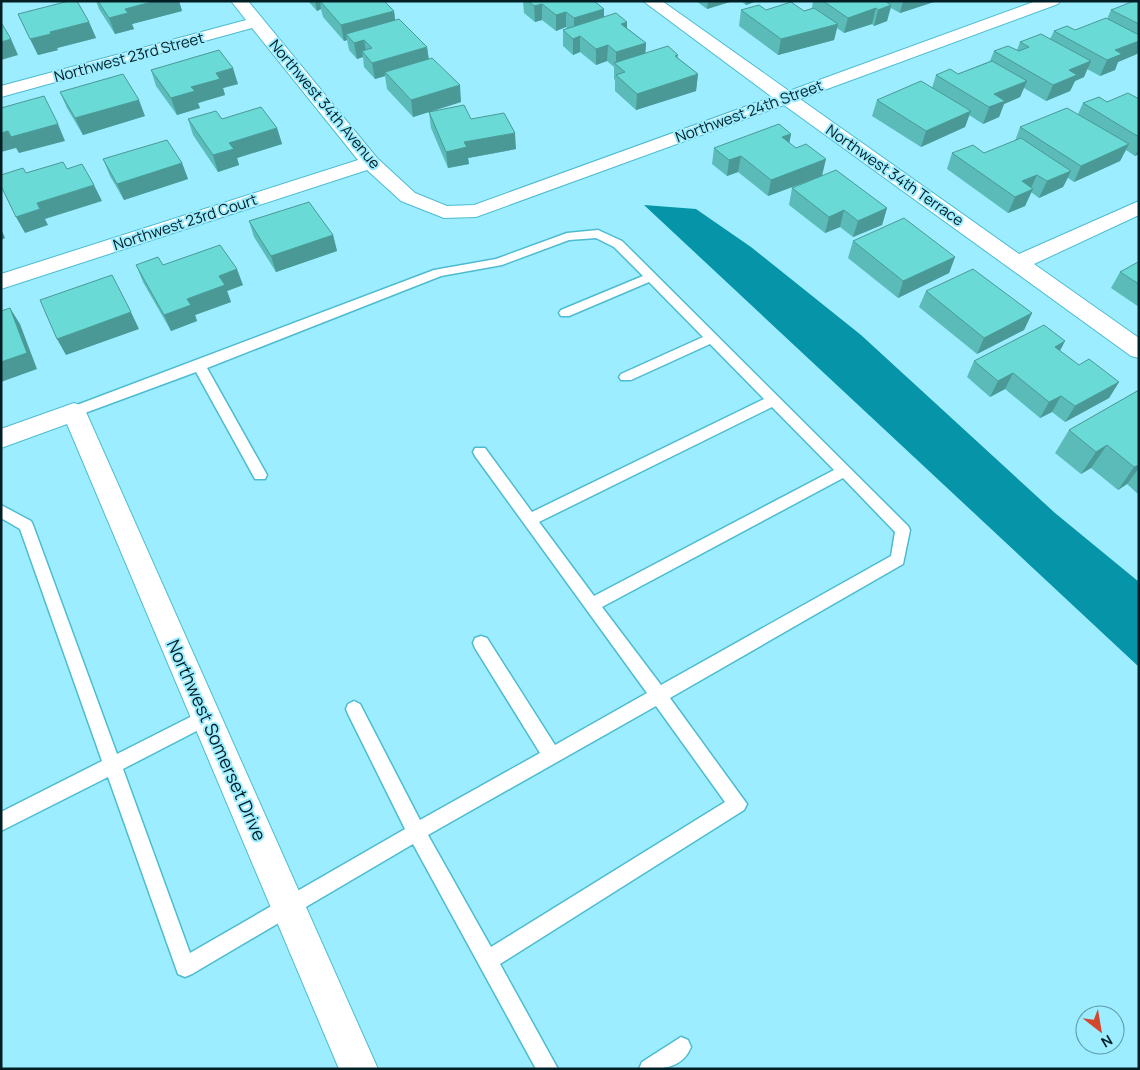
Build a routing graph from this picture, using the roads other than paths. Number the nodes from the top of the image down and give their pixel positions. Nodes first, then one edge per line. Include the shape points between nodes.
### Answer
1 (239, 1) edge
2 (651, 1) edge
3 (1052, 1) edge
4 (257, 22) junction
5 (1, 92) edge
6 (785, 97) junction
7 (370, 162) junction
8 (1139, 207) edge
9 (444, 212) joint
10 (1018, 263) junction
11 (651, 277) junction
12 (1, 282) edge
13 (565, 313) dead end
14 (712, 338) junction
15 (1139, 350) edge
16 (199, 366) junction
17 (626, 377) dead end
18 (774, 400) junction
19 (74, 412) junction
20 (1, 439) edge
21 (480, 452) dead end
22 (844, 471) junction
23 (260, 475) dead end
24 (1, 511) edge
25 (529, 520) junction
26 (591, 605) junction
27 (481, 643) dead end
28 (658, 696) junction
29 (354, 709) dead end
30 (206, 717) junction
31 (552, 756) junction
32 (113, 766) junction
33 (1, 822) edge
34 (417, 833) junction
35 (288, 905) junction
36 (488, 960) junction
37 (681, 1047) dead end
38 (359, 1069) edge
39 (548, 1069) edge
40 (649, 1069) edge

1 - 4 street, Northwest 34th Avenue
2 - 6 street, Northwest 34th Terrace
3 - 6 street, Northwest 24th Street
4 - 5 street, Northwest 23rd Street
4 - 7 street, Northwest 34th Avenue
6 - 9 street, Northwest 24th Street via 476,211
6 - 10 street, Northwest 34th Terrace
7 - 9 street, Northwest 34th Avenue via 408,197
7 - 12 street, Northwest 23rd Court
8 - 10 street
10 - 15 street, Northwest 34th Terrace
11 - 13 lane
11 - 14 lane
11 - 16 lane via 618,244 598,234 568,237 498,262 438,273
14 - 17 lane
14 - 18 lane
16 - 19 lane
16 - 23 lane
18 - 22 lane
18 - 25 lane
19 - 20 street
19 - 30 street, Northwest Somerset Drive
21 - 25 lane
22 - 26 lane
22 - 28 lane via 903,530 898,560
24 - 32 lane via 26,525
25 - 26 lane
26 - 28 lane
27 - 31 lane
28 - 31 lane
28 - 36 lane via 738,804
29 - 34 lane
30 - 32 lane
30 - 35 street, Northwest Somerset Drive
31 - 34 lane
32 - 33 lane
32 - 35 lane via 185,967
34 - 35 lane
34 - 36 lane
35 - 38 street, Northwest Somerset Drive
36 - 39 lane
37 - 40 lane

